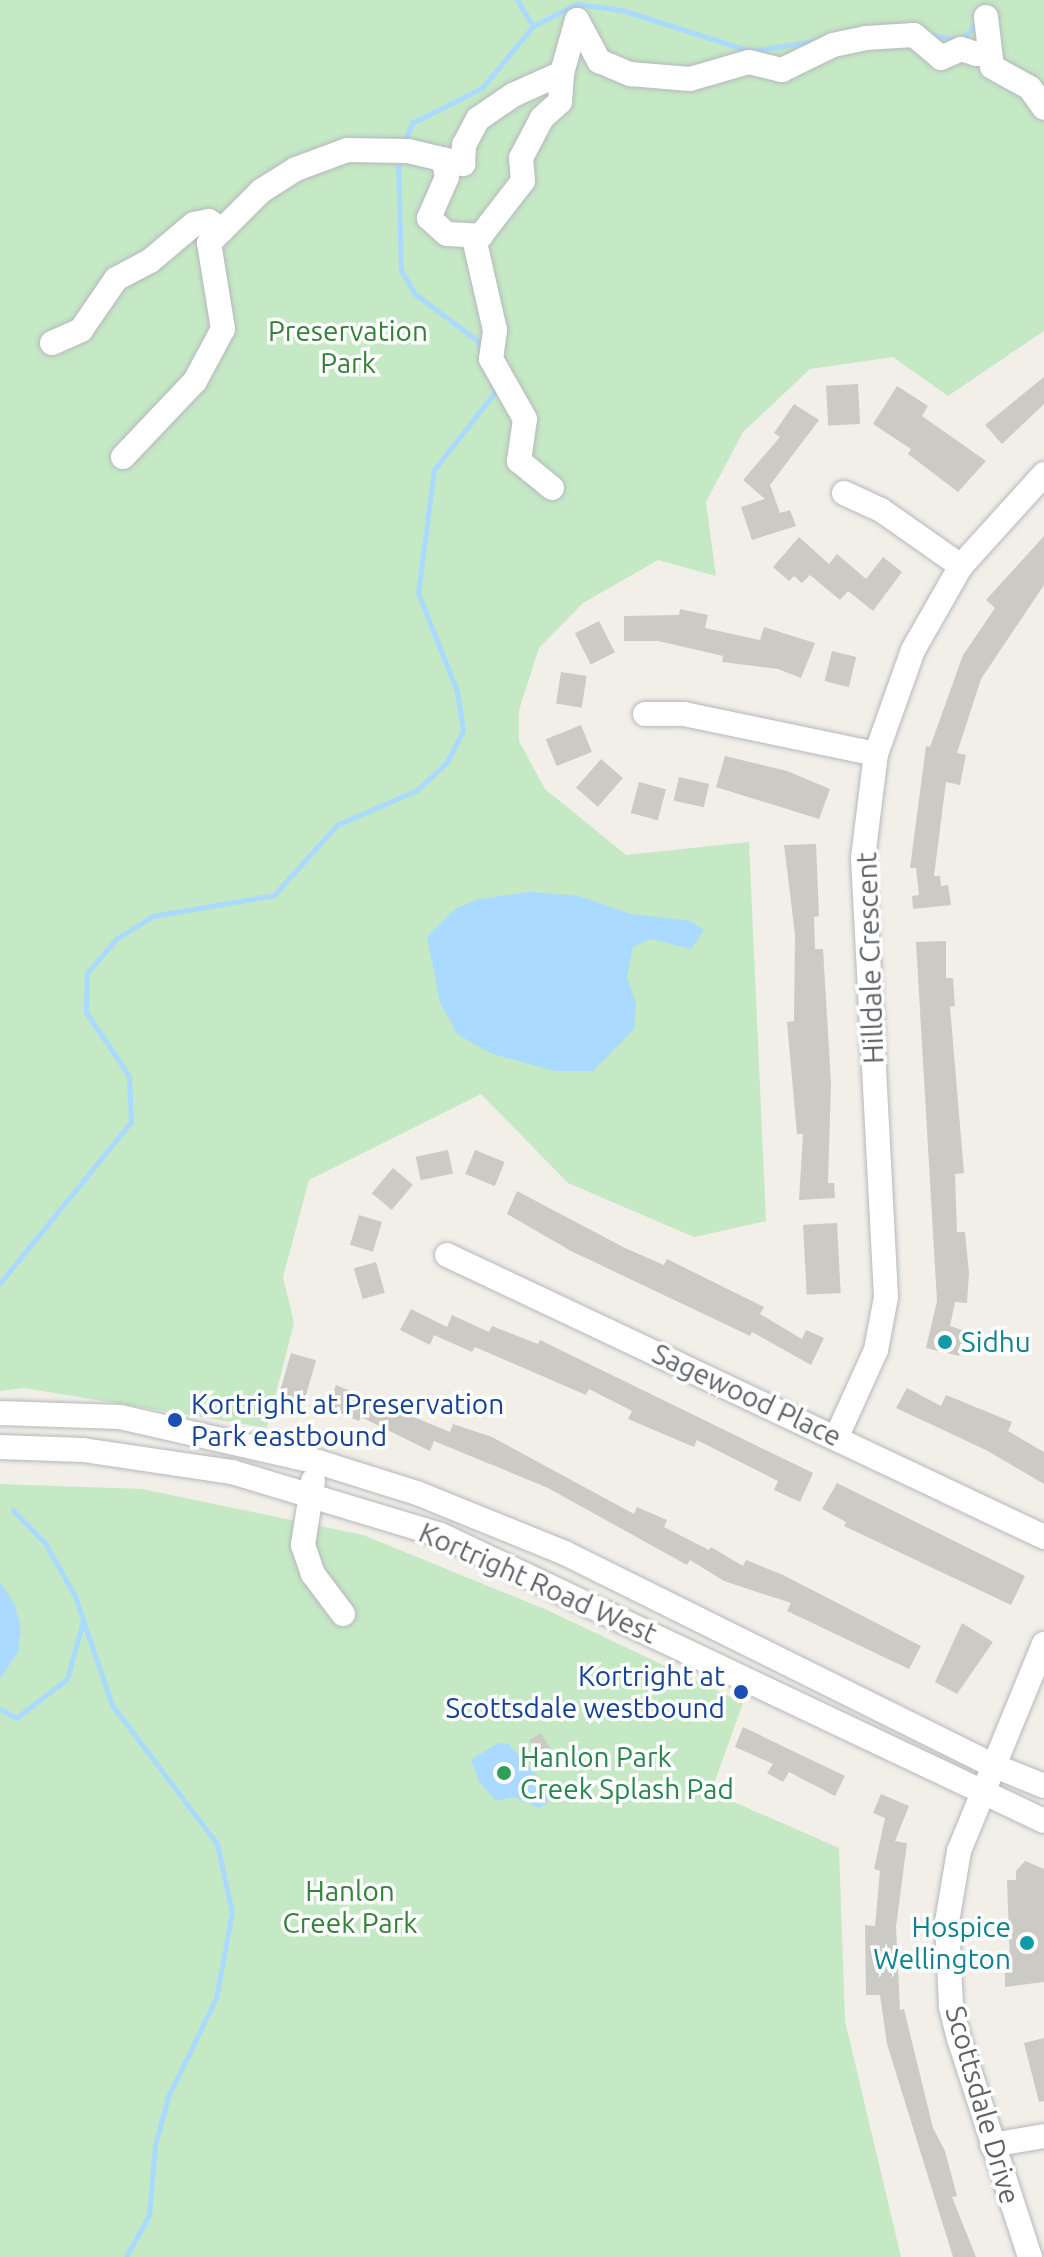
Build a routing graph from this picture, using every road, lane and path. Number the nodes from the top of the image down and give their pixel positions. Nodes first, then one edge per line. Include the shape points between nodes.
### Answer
1 (979, 10) edge
2 (988, 50) junction
3 (562, 73) junction
4 (1044, 108) edge
5 (443, 159) junction
6 (222, 230) junction
7 (481, 236) junction
8 (52, 343) dead end
9 (123, 457) dead end
10 (1044, 474) edge
11 (552, 488) dead end
12 (844, 493) dead end
13 (961, 566) junction
14 (645, 714) dead end
15 (876, 754) junction
16 (447, 1255) dead end
17 (0, 1413) edge
18 (837, 1436) junction
19 (0, 1447) edge
20 (318, 1462) junction
21 (309, 1493) junction
22 (1044, 1537) edge
23 (343, 1614) dead end
24 (1044, 1644) edge
25 (990, 1764) junction
26 (1044, 1786) edge
27 (980, 1794) junction
28 (1044, 1821) edge
29 (1044, 2136) edge
30 (992, 2145) junction
31 (1030, 2257) edge

1 - 2 street
2 - 3 street via 976,54 961,49 941,58 914,35 866,38 833,45 782,70 749,62 690,79 630,74 599,61 577,20
2 - 4 street via 992,67 1030,88
3 - 5 street via 513,95 478,119 464,145 463,164
3 - 7 street via 560,102 542,118 521,158 523,181
5 - 6 street via 369,150 324,157 261,191
5 - 7 street via 447,177 429,218 447,234
6 - 8 street via 209,221 194,224 150,261 116,279 81,330
6 - 9 street via 209,243 223,329 195,381
7 - 11 street via 475,243 495,330 491,359 525,419 519,461
10 - 13 street, Hilldale Crescent
12 - 13 street via 881,510
13 - 15 street, Hilldale Crescent via 913,650
14 - 15 street via 684,714
15 - 18 street, Hilldale Crescent via 863,858 886,1297 876,1350
16 - 18 street, Sagewood Place
17 - 20 street, Kortright Road West via 120,1417
18 - 22 street, Sagewood Place
19 - 21 street, Kortright Road West via 83,1450 163,1461 232,1472
20 - 21 street
20 - 25 street, Kortright Road West via 417,1493 565,1553
21 - 23 street via 303,1545 313,1574
21 - 27 street, Kortright Road West via 441,1535
24 - 25 street, Scottsdale Drive
25 - 26 street, Kortright Road West
25 - 27 street, Scottsdale Drive
27 - 28 street, Kortright Road West
27 - 30 street, Scottsdale Drive via 959,1851 947,1922 951,2006
29 - 30 street
30 - 31 street, Scottsdale Drive

